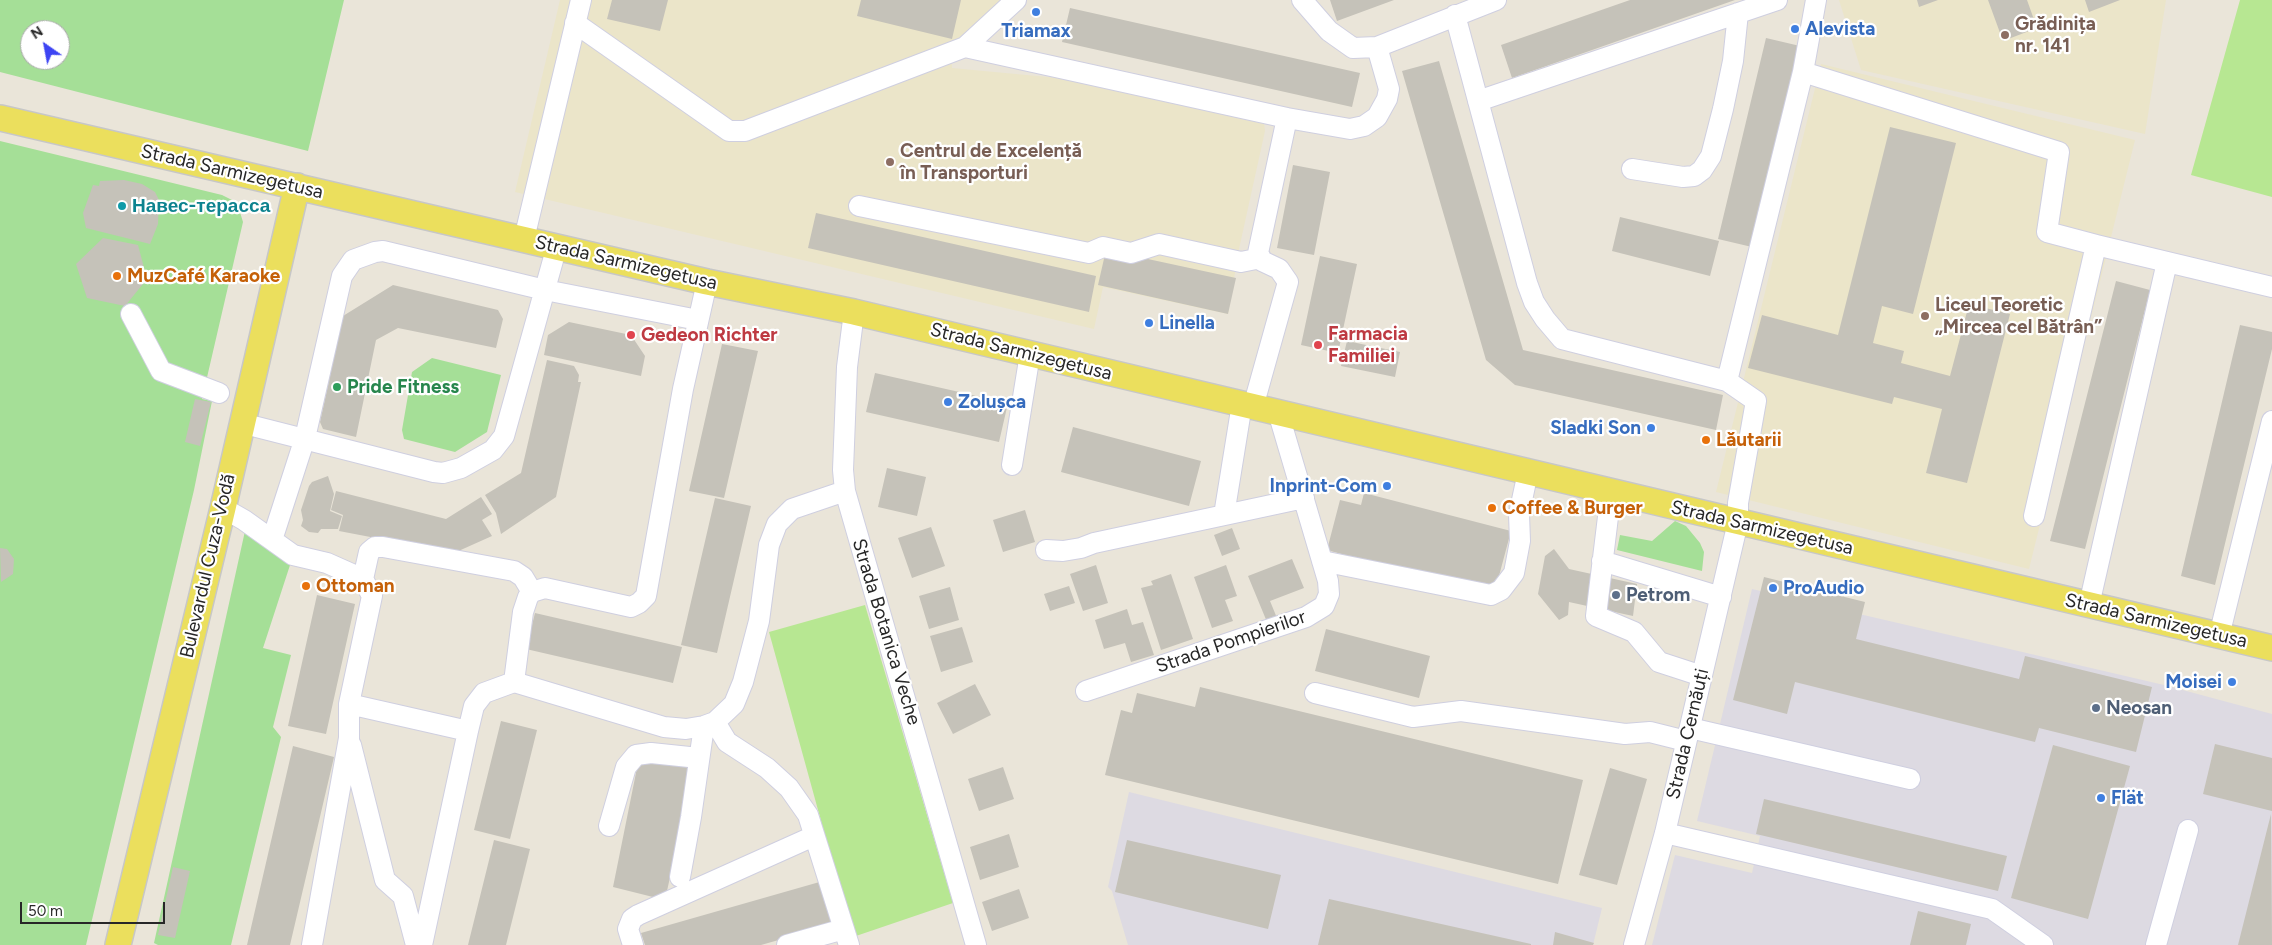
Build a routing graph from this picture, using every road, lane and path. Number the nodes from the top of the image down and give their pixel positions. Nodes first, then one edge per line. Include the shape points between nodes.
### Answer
1 (581, 0) edge
2 (1016, 0) edge
3 (1302, 0) edge
4 (1496, 0) edge
5 (1777, 0) edge
6 (1816, 0) edge
7 (1738, 13) junction
8 (1455, 15) junction
9 (575, 23) junction
10 (965, 47) junction
11 (1377, 47) junction
12 (1803, 72) junction
13 (1478, 101) junction
14 (0, 118) edge
15 (1287, 118) junction
16 (1632, 169) dead end
17 (296, 186) junction
18 (859, 206) dead end
19 (524, 238) junction
20 (2096, 245) junction
21 (557, 246) junction
22 (1260, 258) junction
23 (2167, 262) junction
24 (707, 282) junction
25 (2272, 287) edge
26 (545, 290) junction
27 (854, 312) junction
28 (132, 314) dead end
29 (698, 320) junction
30 (1030, 354) junction
31 (1727, 381) junction
32 (219, 393) dead end
33 (1247, 406) junction
34 (1278, 412) junction
35 (2272, 421) edge
36 (241, 423) junction
37 (305, 438) junction
38 (1012, 465) dead end
39 (1528, 472) junction
40 (845, 490) junction
41 (1612, 492) junction
42 (1304, 498) junction
43 (223, 508) junction
44 (1224, 515) junction
45 (2034, 516) dead end
46 (1738, 522) junction
47 (272, 540) junction
48 (1046, 550) dead end
49 (1322, 560) junction
50 (1602, 561) junction
51 (363, 578) junction
52 (532, 592) junction
53 (1721, 597) junction
54 (2089, 605) junction
55 (2219, 636) junction
56 (2272, 648) edge
57 (1702, 676) junction
58 (514, 682) junction
59 (1086, 691) dead end
60 (1315, 692) dead end
61 (350, 704) junction
62 (709, 724) junction
63 (468, 731) junction
64 (1688, 734) junction
65 (349, 738) junction
66 (699, 758) junction
67 (1910, 779) dead end
68 (609, 826) dead end
69 (2188, 830) dead end
70 (1665, 833) junction
71 (814, 836) junction
72 (680, 877) dead end
73 (846, 937) edge
74 (118, 945) edge
75 (312, 945) edge
76 (416, 945) edge
77 (422, 945) edge
78 (633, 945) edge
79 (786, 945) edge
80 (976, 945) edge
81 (1634, 945) edge
82 (2043, 945) edge
83 (2156, 945) edge

1 - 9 street
2 - 10 street
3 - 11 street via 1330,31 1354,48
4 - 8 street
5 - 7 street
6 - 12 street
7 - 13 street
7 - 16 street via 1724,109 1710,156 1702,170 1694,176 1683,177
8 - 11 street
8 - 13 street
9 - 10 street via 729,130 745,131
9 - 19 street
10 - 15 street
11 - 15 street via 1389,89 1377,117 1364,126 1350,129
12 - 20 street via 2059,152 2047,232
12 - 31 street
13 - 31 street via 1527,283 1534,302 1562,339
14 - 17 main road, Strada Sarmizegetusa
15 - 22 street via 1260,241
17 - 19 main road, Strada Sarmizegetusa
17 - 36 main road, Bulevardul Cuza-Vodă
18 - 22 street via 1089,253 1103,247 1131,252 1159,244 1241,262
19 - 21 main road, Strada Sarmizegetusa
20 - 23 street
20 - 45 street
21 - 24 main road, Strada Sarmizegetusa
21 - 26 street
22 - 33 street via 1279,269 1288,282
23 - 25 street
23 - 54 street
24 - 27 main road, Strada Sarmizegetusa
24 - 29 street
26 - 29 street
26 - 37 street via 507,428 493,450 461,468 443,473
26 - 37 street via 383,252 353,260 342,276
27 - 30 main road, Strada Sarmizegetusa
27 - 40 street, Strada Botanica Veche via 847,367
28 - 32 street via 161,372
29 - 52 street via 646,596 631,607 545,588
30 - 33 main road, Strada Sarmizegetusa
30 - 38 street
31 - 46 street, Strada Cernăuți via 1756,402 1738,503
33 - 34 main road, Strada Sarmizegetusa
33 - 44 street
34 - 39 main road, Strada Sarmizegetusa
34 - 42 street, Strada Pompierilor
35 - 55 street
36 - 37 street
36 - 43 main road, Bulevardul Cuza-Vodă
37 - 47 street
39 - 41 main road, Strada Sarmizegetusa
39 - 49 street via 1519,514 1520,541 1514,573 1501,590 1491,595
40 - 62 street via 792,509 777,524 769,544 758,621 743,682 734,704
40 - 80 street, Strada Botanica Veche
41 - 46 main road, Strada Sarmizegetusa
41 - 50 street
42 - 44 street
42 - 49 street, Strada Pompierilor
43 - 47 street
43 - 74 main road, Bulevardul Cuza-Vodă
44 - 48 street via 1081,548
46 - 53 street, Strada Cernăuți
46 - 54 main road, Strada Sarmizegetusa
47 - 51 street via 293,555 327,563
49 - 59 street, Strada Pompierilor via 1329,594 1324,606 1306,618
50 - 53 street
50 - 57 street via 1596,616 1634,632 1659,662
51 - 52 street via 369,552 383,547 514,571 523,577
51 - 61 street via 372,596
52 - 58 street via 523,612
53 - 57 street, Strada Cernăuți
54 - 55 main road, Strada Sarmizegetusa
55 - 56 main road, Strada Sarmizegetusa
57 - 64 street, Strada Cernăuți
58 - 62 street via 664,727 686,729
58 - 63 street via 484,693 474,706
60 - 64 street via 1413,717 1461,711 1625,734
61 - 63 street
61 - 65 street
62 - 66 street
62 - 71 street via 727,742 767,768 788,788 808,815
63 - 77 street
64 - 67 street
64 - 70 street, Strada Cernăuți
65 - 75 street
65 - 76 street via 386,880 403,896
66 - 68 street via 651,753 636,755 626,767
66 - 72 street
69 - 83 street
70 - 81 street, Strada Cernăuți
70 - 82 street via 1992,909
71 - 73 street
71 - 78 street via 638,915 628,928
73 - 79 street

